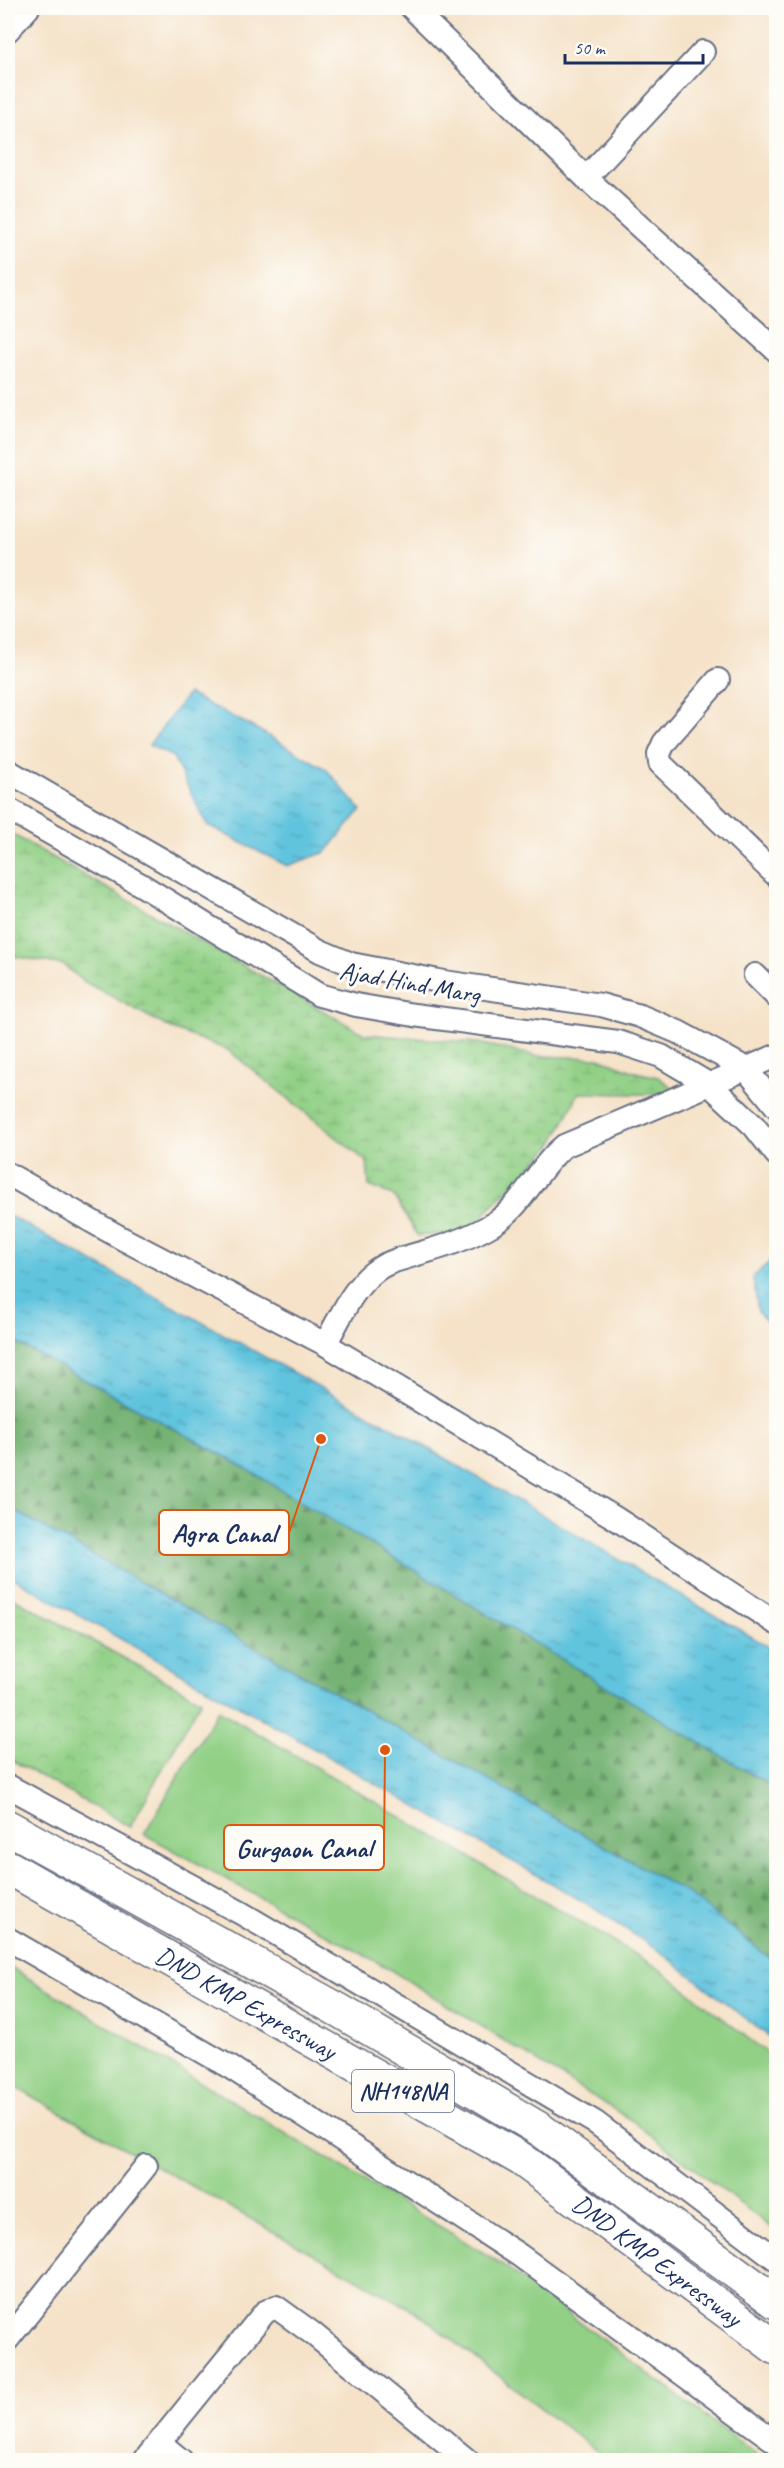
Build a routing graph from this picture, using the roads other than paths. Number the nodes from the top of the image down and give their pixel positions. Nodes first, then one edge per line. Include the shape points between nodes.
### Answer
1 (28, 8) edge
2 (411, 8) edge
3 (8, 30) edge
4 (703, 52) dead end
5 (586, 178) junction
6 (777, 350) edge
7 (718, 680) dead end
8 (8, 771) edge
9 (8, 809) edge
10 (777, 875) edge
11 (755, 975) dead end
12 (777, 996) edge
13 (777, 1056) edge
14 (745, 1068) junction
15 (710, 1084) junction
16 (777, 1106) edge
17 (777, 1154) edge
18 (8, 1174) edge
19 (325, 1344) junction
20 (777, 1623) edge
21 (8, 1786) edge
22 (8, 1827) edge
23 (8, 1867) edge
24 (8, 1939) edge
25 (146, 2166) dead end
26 (777, 2259) edge
27 (777, 2302) edge
28 (8, 2339) edge
29 (777, 2348) edge
30 (777, 2442) edge
31 (159, 2443) junction
32 (145, 2460) edge
33 (181, 2460) edge
34 (467, 2460) edge

1 - 3 street
2 - 5 street
4 - 5 street
5 - 6 street
7 - 10 street via 664,743 658,754 660,763
8 - 14 street via 330,956 351,964 444,982 601,1005 678,1032
9 - 15 street, Ajad Hind Marg via 143,886 319,995 403,1013 618,1042 662,1056
11 - 12 street
13 - 14 street
14 - 15 street
14 - 16 street
15 - 17 street, Ajad Hind Marg
15 - 19 street via 564,1146 494,1224 458,1242 372,1272
18 - 19 street
19 - 20 street via 615,1518
21 - 26 street via 241,1913 596,2123
22 - 27 highway, DND KMP Expressway / NH148NA via 340,2011 541,2130
23 - 29 highway, DND KMP Expressway / NH148NA via 521,2159
24 - 30 street via 233,2069 509,2249
25 - 28 street
31 - 32 street
31 - 33 street
31 - 34 street via 265,2312 276,2307

